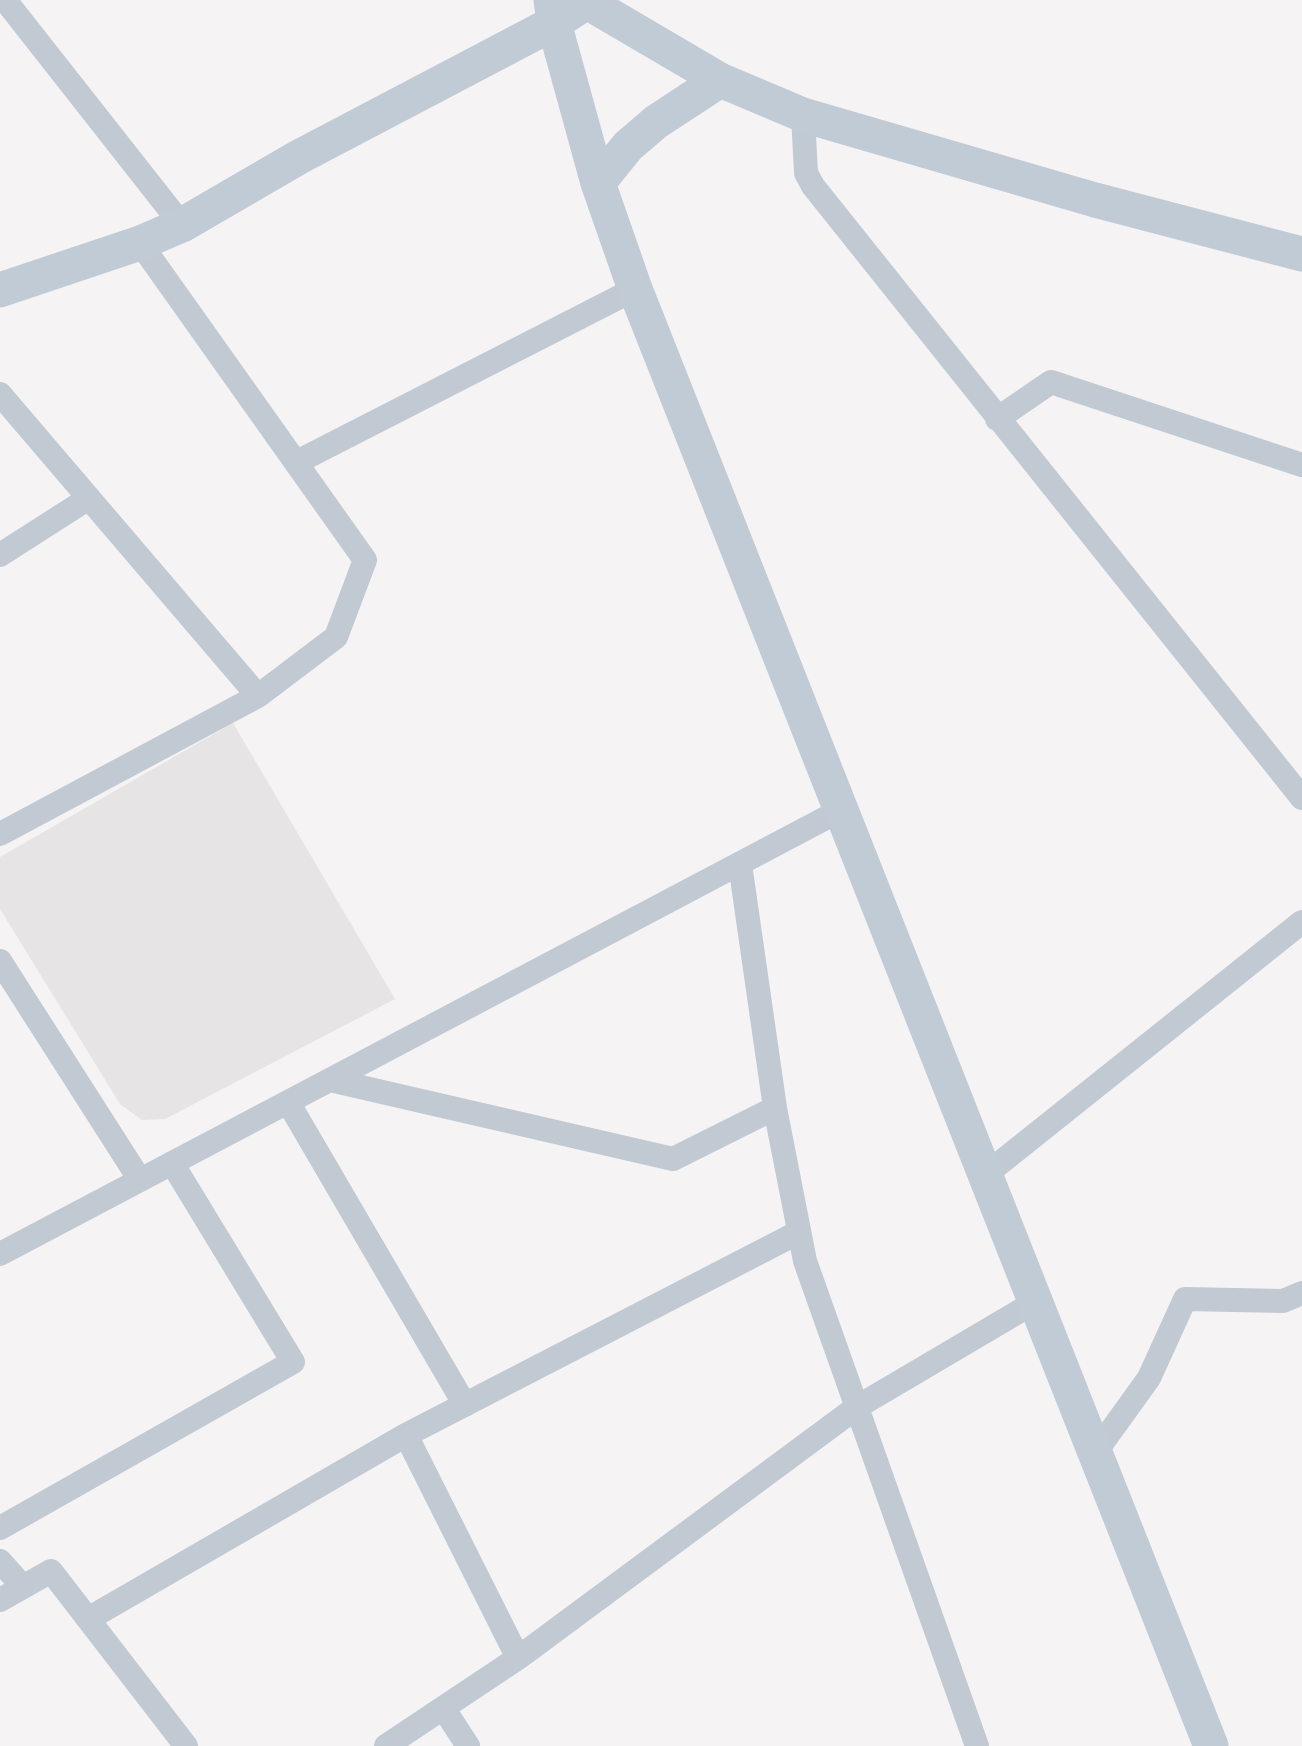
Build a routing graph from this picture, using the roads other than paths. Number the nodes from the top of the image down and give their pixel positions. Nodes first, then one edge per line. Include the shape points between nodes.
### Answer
1 (5, 0) edge
2 (588, 1) edge
3 (552, 11) edge
4 (720, 79) junction
5 (803, 115) junction
6 (598, 183) junction
7 (182, 225) junction
8 (140, 243) junction
9 (1302, 254) edge
10 (635, 289) junction
11 (0, 290) edge
12 (0, 394) edge
13 (997, 419) junction
14 (297, 461) junction
15 (1302, 465) edge
16 (89, 498) junction
17 (0, 555) edge
18 (258, 696) junction
19 (1302, 797) edge
20 (841, 810) junction
21 (0, 834) edge
22 (740, 864) junction
23 (1302, 922) edge
24 (0, 961) edge
25 (330, 1080) junction
26 (288, 1102) junction
27 (775, 1108) junction
28 (172, 1163) junction
29 (985, 1175) junction
30 (140, 1180) junction
31 (799, 1232) junction
32 (0, 1254) edge
33 (1302, 1293) edge
34 (1035, 1302) junction
35 (464, 1405) junction
36 (857, 1407) junction
37 (406, 1435) junction
38 (1095, 1453) junction
39 (0, 1528) edge
40 (0, 1561) edge
41 (23, 1587) junction
42 (0, 1601) edge
43 (88, 1619) junction
44 (517, 1658) junction
45 (444, 1709) junction
46 (975, 1745) edge
47 (186, 1746) edge
48 (386, 1746) edge
49 (468, 1746) edge
50 (1211, 1746) edge

1 - 7 street
2 - 3 main road
2 - 4 main road
3 - 6 main road
3 - 7 main road
4 - 5 main road
4 - 6 main road via 656,122 628,146
5 - 9 main road via 1095,200
5 - 13 street via 806,173 813,186
6 - 10 main road
7 - 8 main road
8 - 11 main road
8 - 14 street
10 - 14 street
10 - 20 main road
12 - 16 street
13 - 15 street via 1051,382
13 - 19 street
14 - 18 street via 365,560 336,637
16 - 17 street
16 - 18 street
18 - 21 street
20 - 22 street
20 - 29 main road
22 - 25 street
22 - 27 street
23 - 29 street
24 - 30 street
25 - 26 street
25 - 27 street via 673,1159
26 - 28 street
26 - 35 street
27 - 31 street
28 - 30 street
28 - 39 street via 293,1362
29 - 34 main road
30 - 32 street
31 - 35 street
31 - 36 street
33 - 38 street via 1283,1301 1185,1299 1149,1378
34 - 36 street
34 - 38 main road
35 - 37 street
36 - 44 street
36 - 46 street
37 - 43 street
37 - 44 street
38 - 50 main road
40 - 41 street
41 - 42 street
41 - 43 street via 51,1571
43 - 47 street
44 - 45 street
45 - 48 street
45 - 49 street

